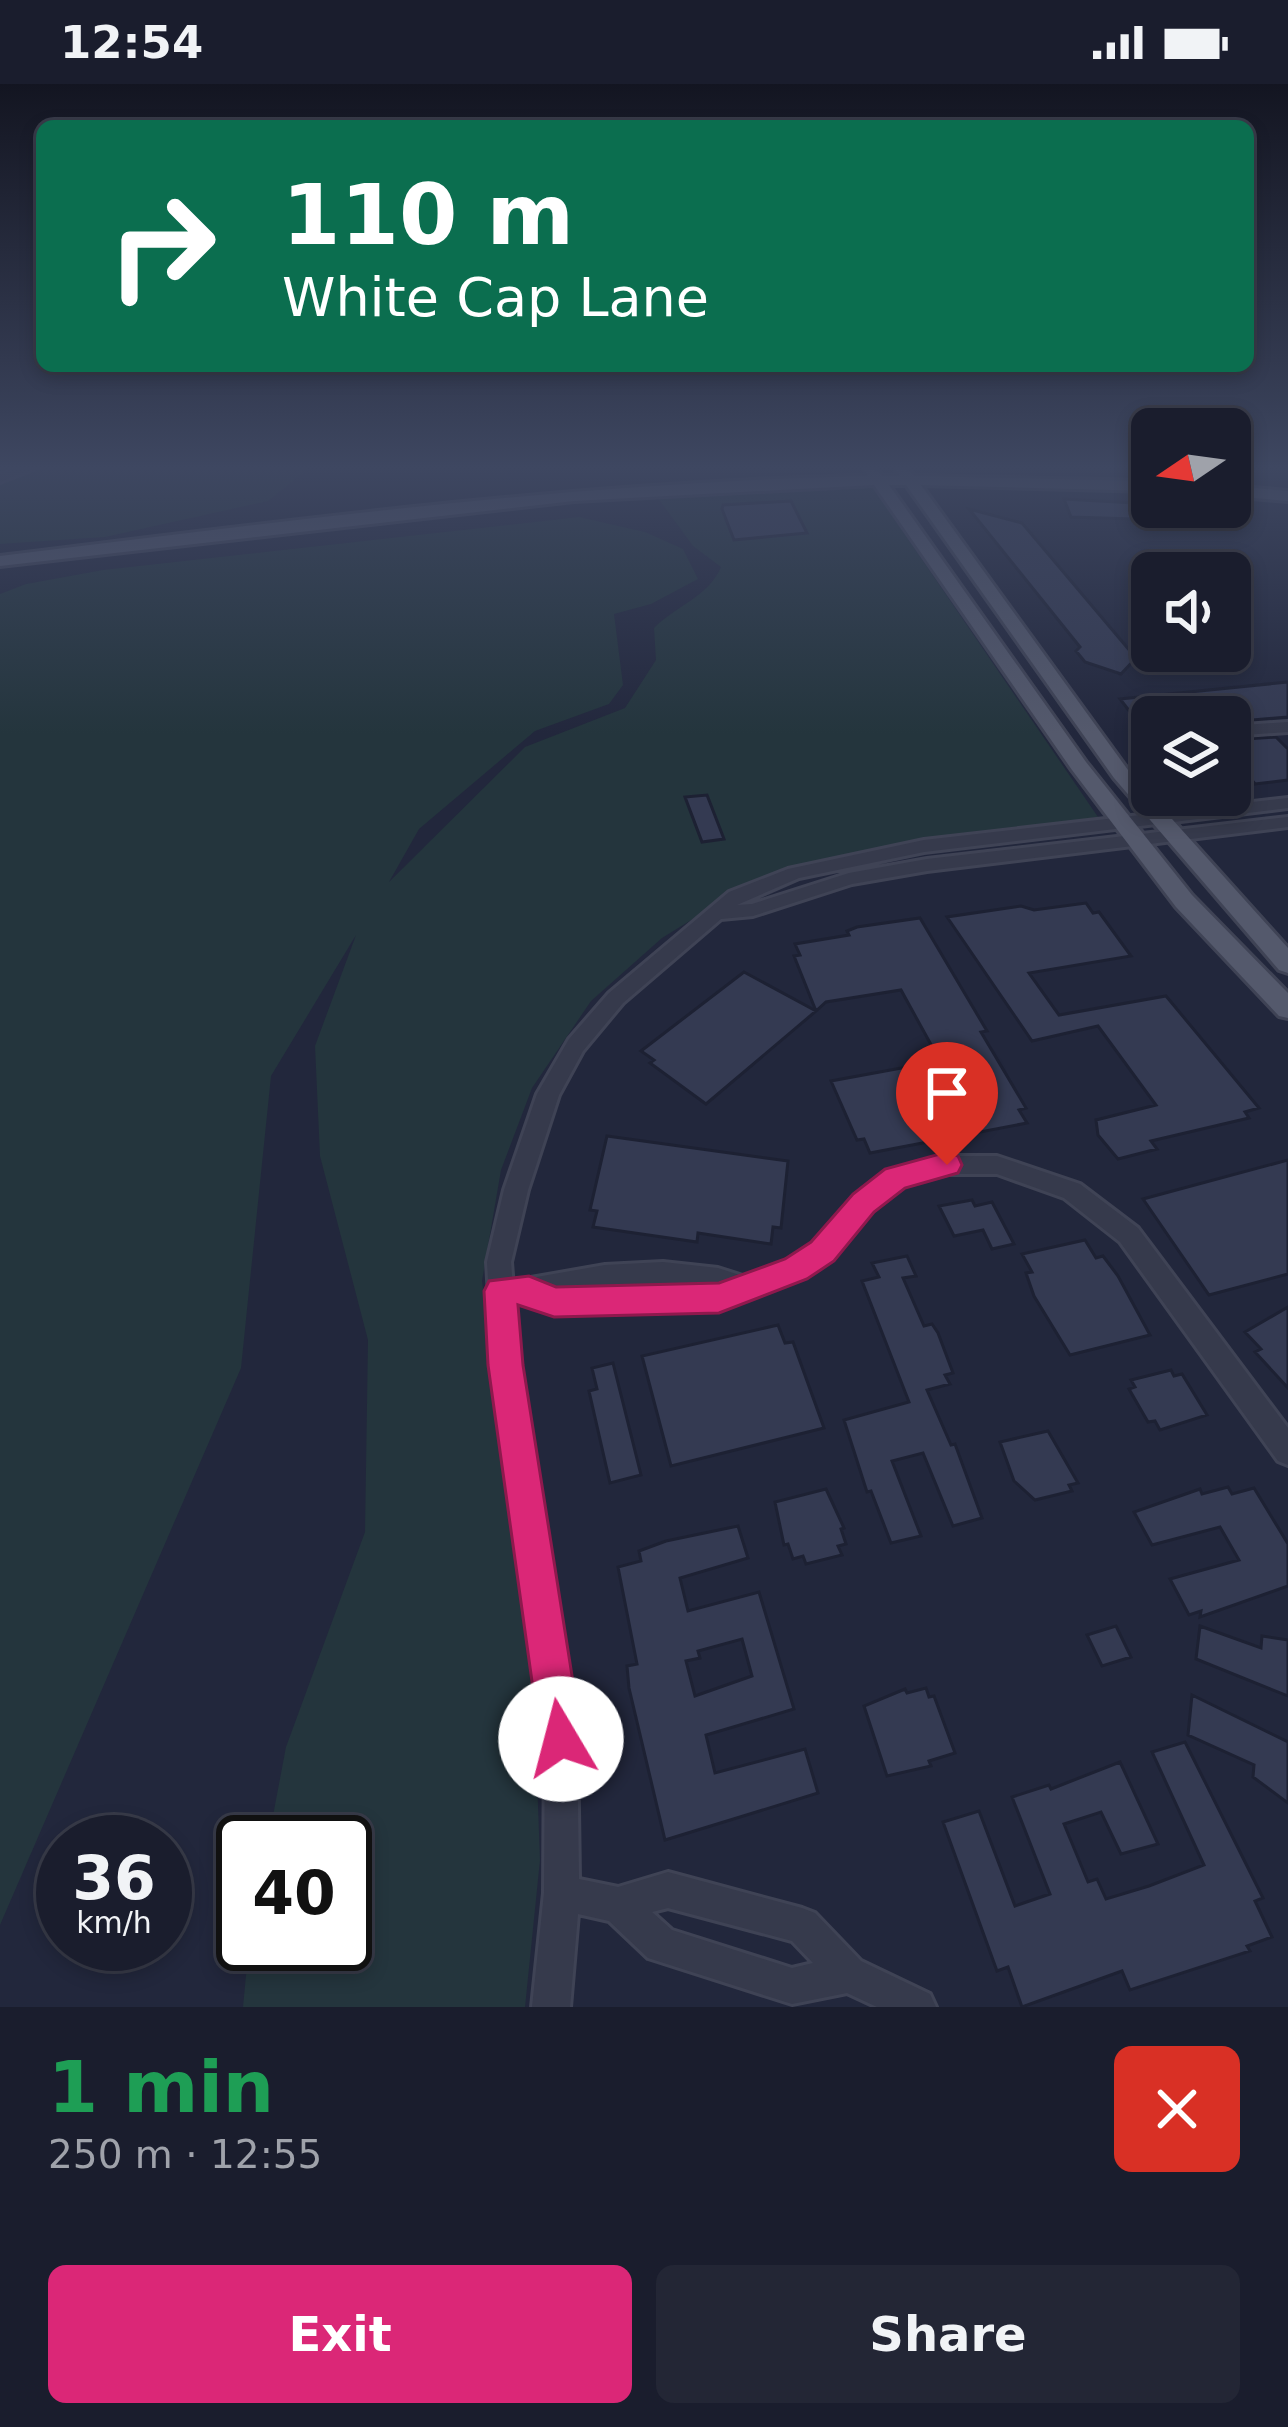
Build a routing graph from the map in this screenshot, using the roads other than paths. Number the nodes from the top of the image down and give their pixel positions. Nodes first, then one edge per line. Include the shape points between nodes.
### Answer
1 (54, 555) edge
2 (933, 555) edge
3 (965, 555) edge
4 (0, 561) edge
5 (1288, 727) edge
6 (1251, 730) edge
7 (1288, 803) edge
8 (1288, 822) edge
9 (1165, 829) junction
10 (1131, 832) junction
11 (1288, 964) edge
12 (1288, 1009) edge
13 (515, 1291) junction
14 (1288, 1451) edge
15 (562, 1893) junction
16 (618, 1905) junction
17 (848, 1974) junction
18 (550, 2007) edge
19 (917, 2007) edge

1 - 4 main road
2 - 10 main road
3 - 9 main road
5 - 6 street
7 - 9 street
8 - 9 street
9 - 10 street
9 - 11 main road
10 - 12 main road via 1184,901
10 - 13 street via 882,873 721,914 616,998 548,1094 500,1262
13 - 14 street via 554,1302 719,1298 822,1252 896,1178 964,1163 1023,1171 1072,1191 1129,1235
13 - 15 street via 506,1365 561,1739
15 - 16 street
15 - 18 street
16 - 17 street via 661,1945 792,1986
16 - 17 street via 668,1890 802,1926
17 - 19 street

